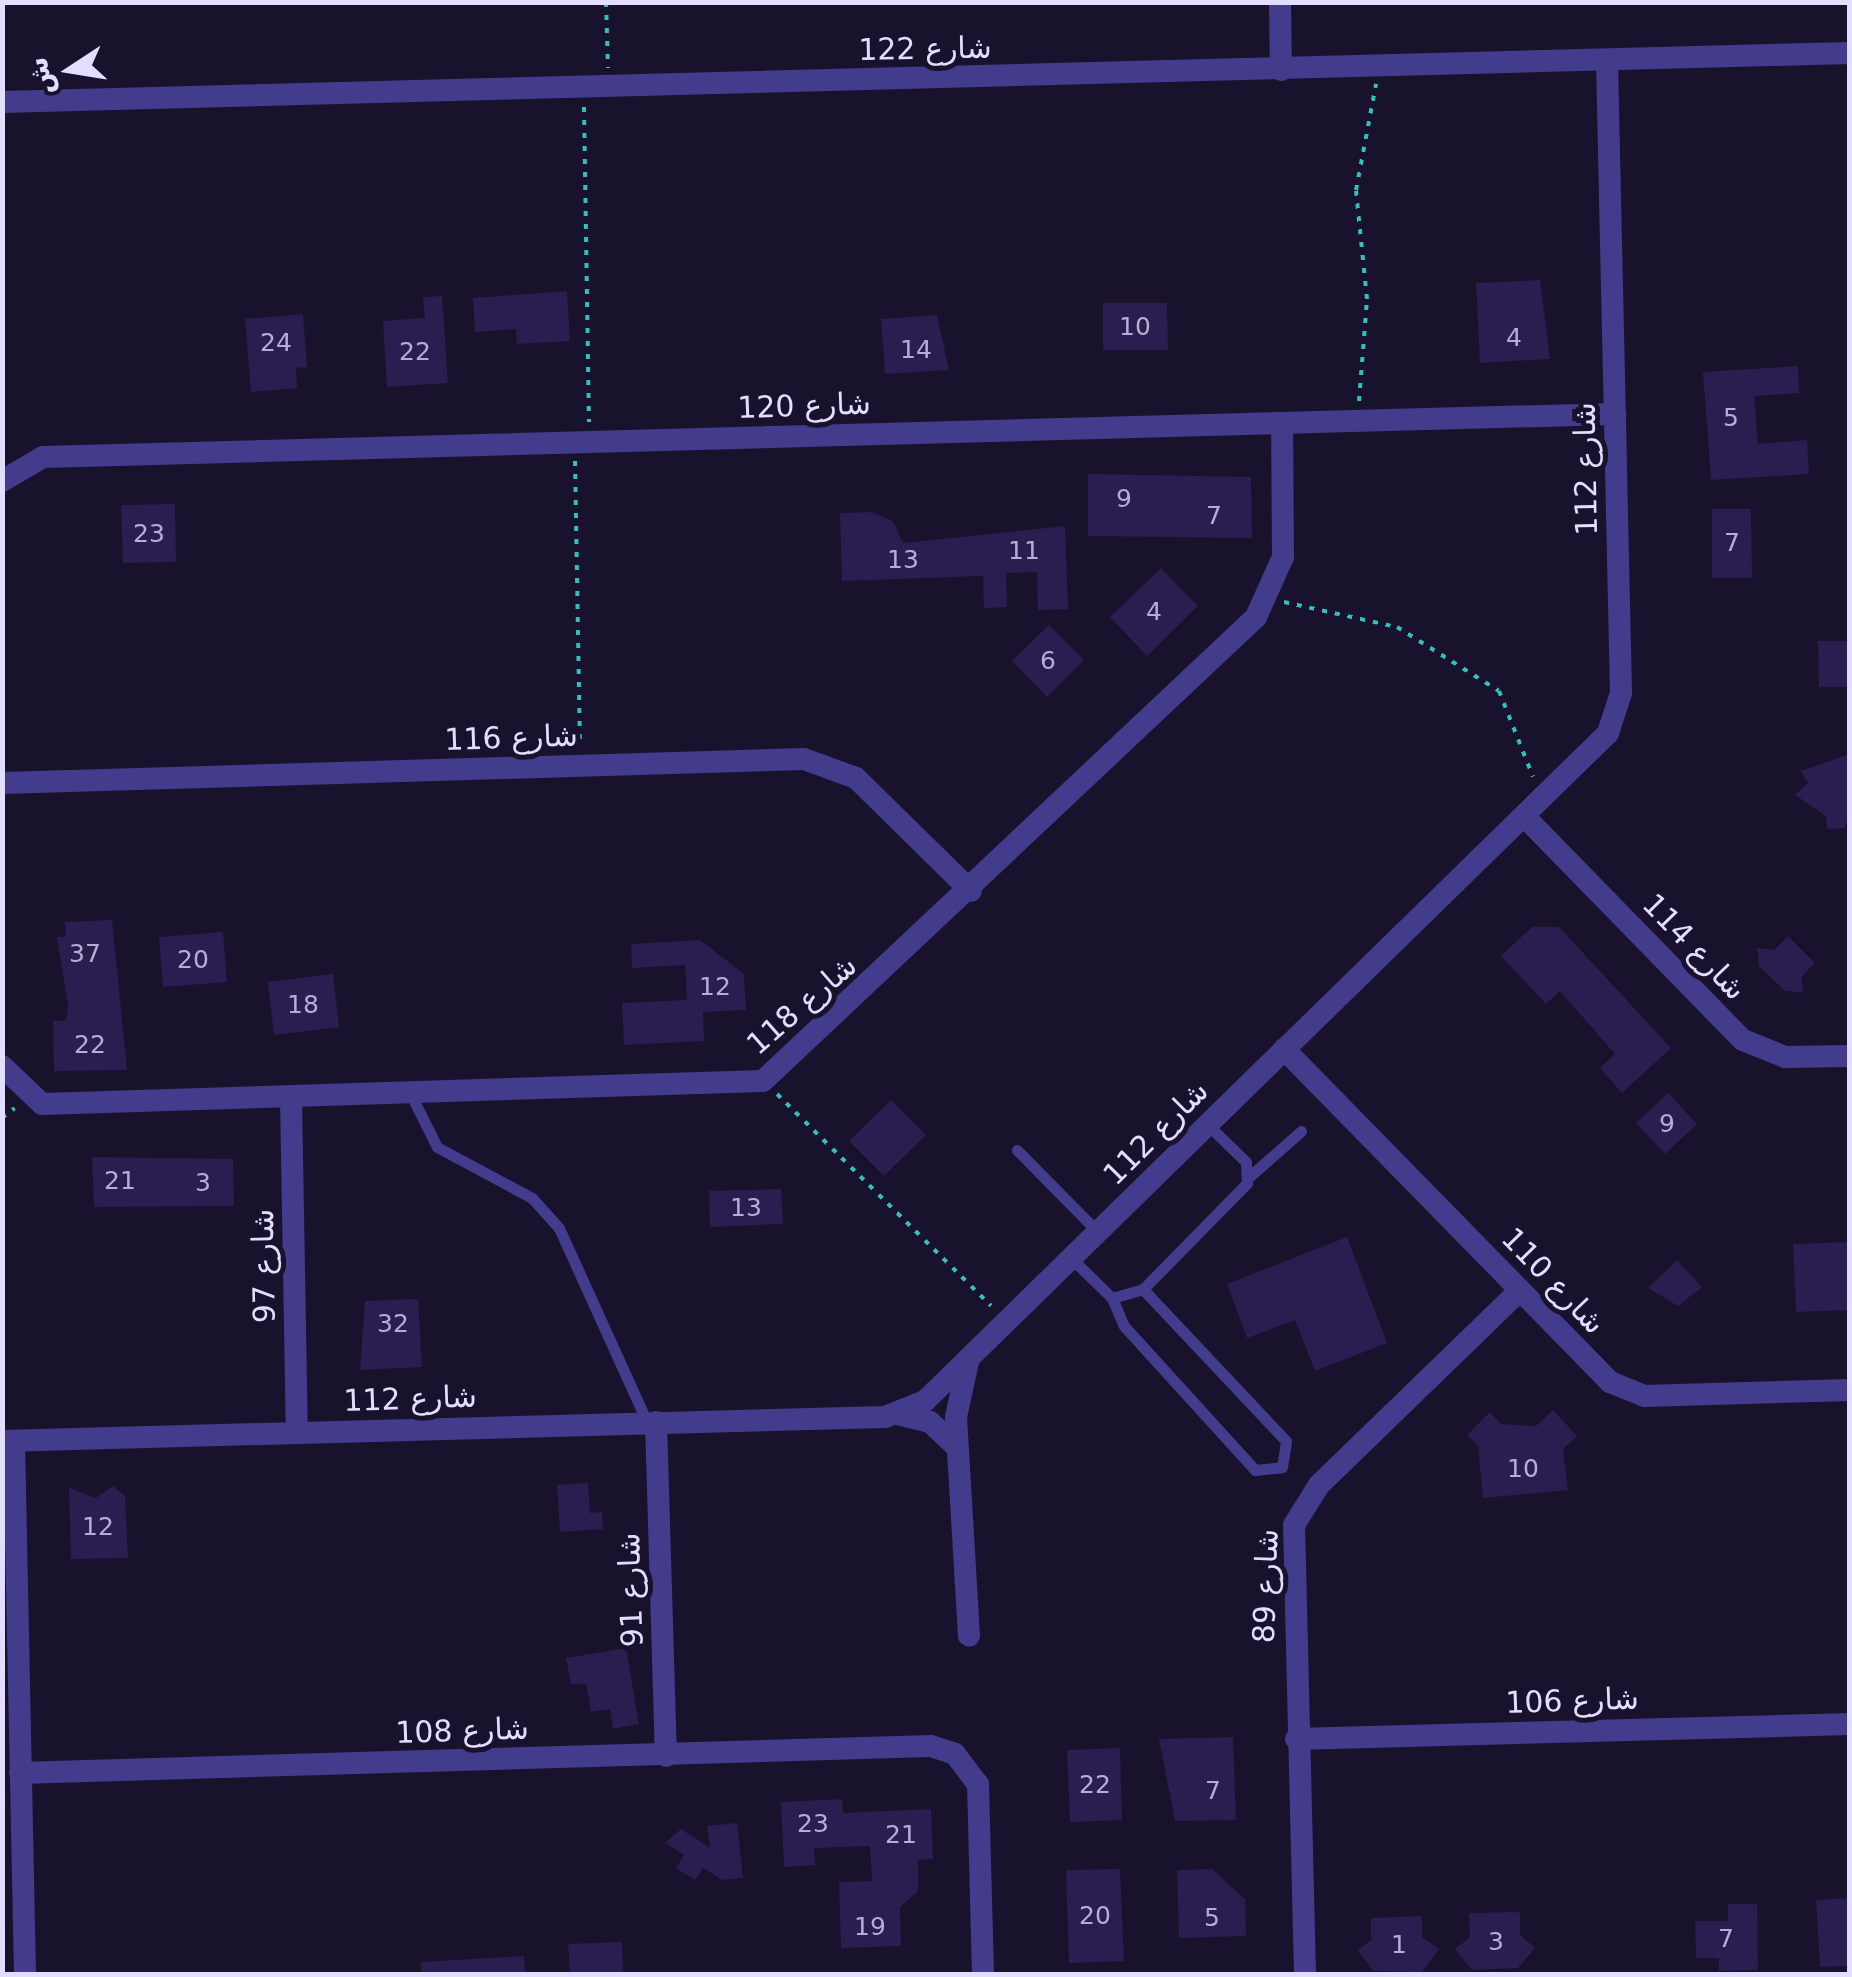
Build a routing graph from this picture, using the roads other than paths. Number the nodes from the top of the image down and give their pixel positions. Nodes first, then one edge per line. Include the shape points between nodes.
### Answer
1 (1280, 2) edge
2 (1850, 53) edge
3 (1607, 60) junction
4 (1282, 70) junction
5 (2, 102) edge
6 (1614, 414) junction
7 (1282, 423) junction
8 (2, 481) edge
9 (2, 783) edge
10 (1526, 818) junction
11 (971, 891) junction
12 (1284, 1049) junction
13 (1850, 1056) edge
14 (2, 1066) edge
15 (411, 1095) junction
16 (291, 1098) junction
17 (1208, 1124) junction
18 (1301, 1131) dead end
19 (1017, 1150) dead end
20 (1250, 1176) junction
21 (1098, 1232) junction
22 (1072, 1258) junction
23 (1143, 1290) junction
24 (1520, 1290) junction
25 (1112, 1298) junction
26 (968, 1362) junction
27 (1850, 1390) edge
28 (898, 1414) junction
29 (652, 1423) junction
30 (297, 1433) junction
31 (8, 1441) edge
32 (956, 1446) junction
33 (969, 1636) dead end
34 (1850, 1724) edge
35 (1296, 1738) junction
36 (666, 1756) junction
37 (20, 1774) junction
38 (25, 1974) edge
39 (983, 1974) edge
40 (1304, 1974) edge

1 - 4 street
2 - 3 street, شارع 122
3 - 4 street, شارع 122
3 - 6 street, شارع 112
4 - 5 street, شارع 122
6 - 7 street, شارع 120
6 - 10 street, شارع 112 via 1621,692 1602,742
7 - 8 street, شارع 120 via 43,457
7 - 11 street, شارع 118 via 1283,557 1269,599
9 - 11 street, شارع 116 via 581,766 831,766 877,796
10 - 12 street, شارع 112
10 - 13 street, شارع 114 via 1743,1040 1785,1057
11 - 15 street, شارع 118 via 763,1080
12 - 17 street, شارع 112
12 - 24 street, شارع 110
14 - 16 street, شارع 118 via 42,1104
15 - 16 street, شارع 118
15 - 29 lane via 438,1147 532,1198 559,1228
16 - 30 street, شارع 97
17 - 20 lane
17 - 21 street, شارع 112
18 - 20 lane
19 - 21 lane
20 - 23 lane
21 - 22 street, شارع 112
22 - 25 lane
22 - 26 street, شارع 112
23 - 25 lane
23 - 25 lane via 1286,1441 1282,1467 1255,1470 1124,1326
24 - 27 street, شارع 110 via 1626,1391
24 - 35 street, شارع 89 via 1300,1509 1291,1542
26 - 28 street, شارع 112
26 - 32 street
28 - 29 street, شارع 112
28 - 32 street via 930,1422
29 - 30 street, شارع 112
29 - 36 street, شارع 91
30 - 31 street, شارع 112
31 - 37 street
32 - 33 street
34 - 35 street, شارع 106
35 - 40 street, شارع 89
36 - 37 street, شارع 108
36 - 39 street, شارع 108 via 931,1746 965,1762 978,1784
37 - 38 street

